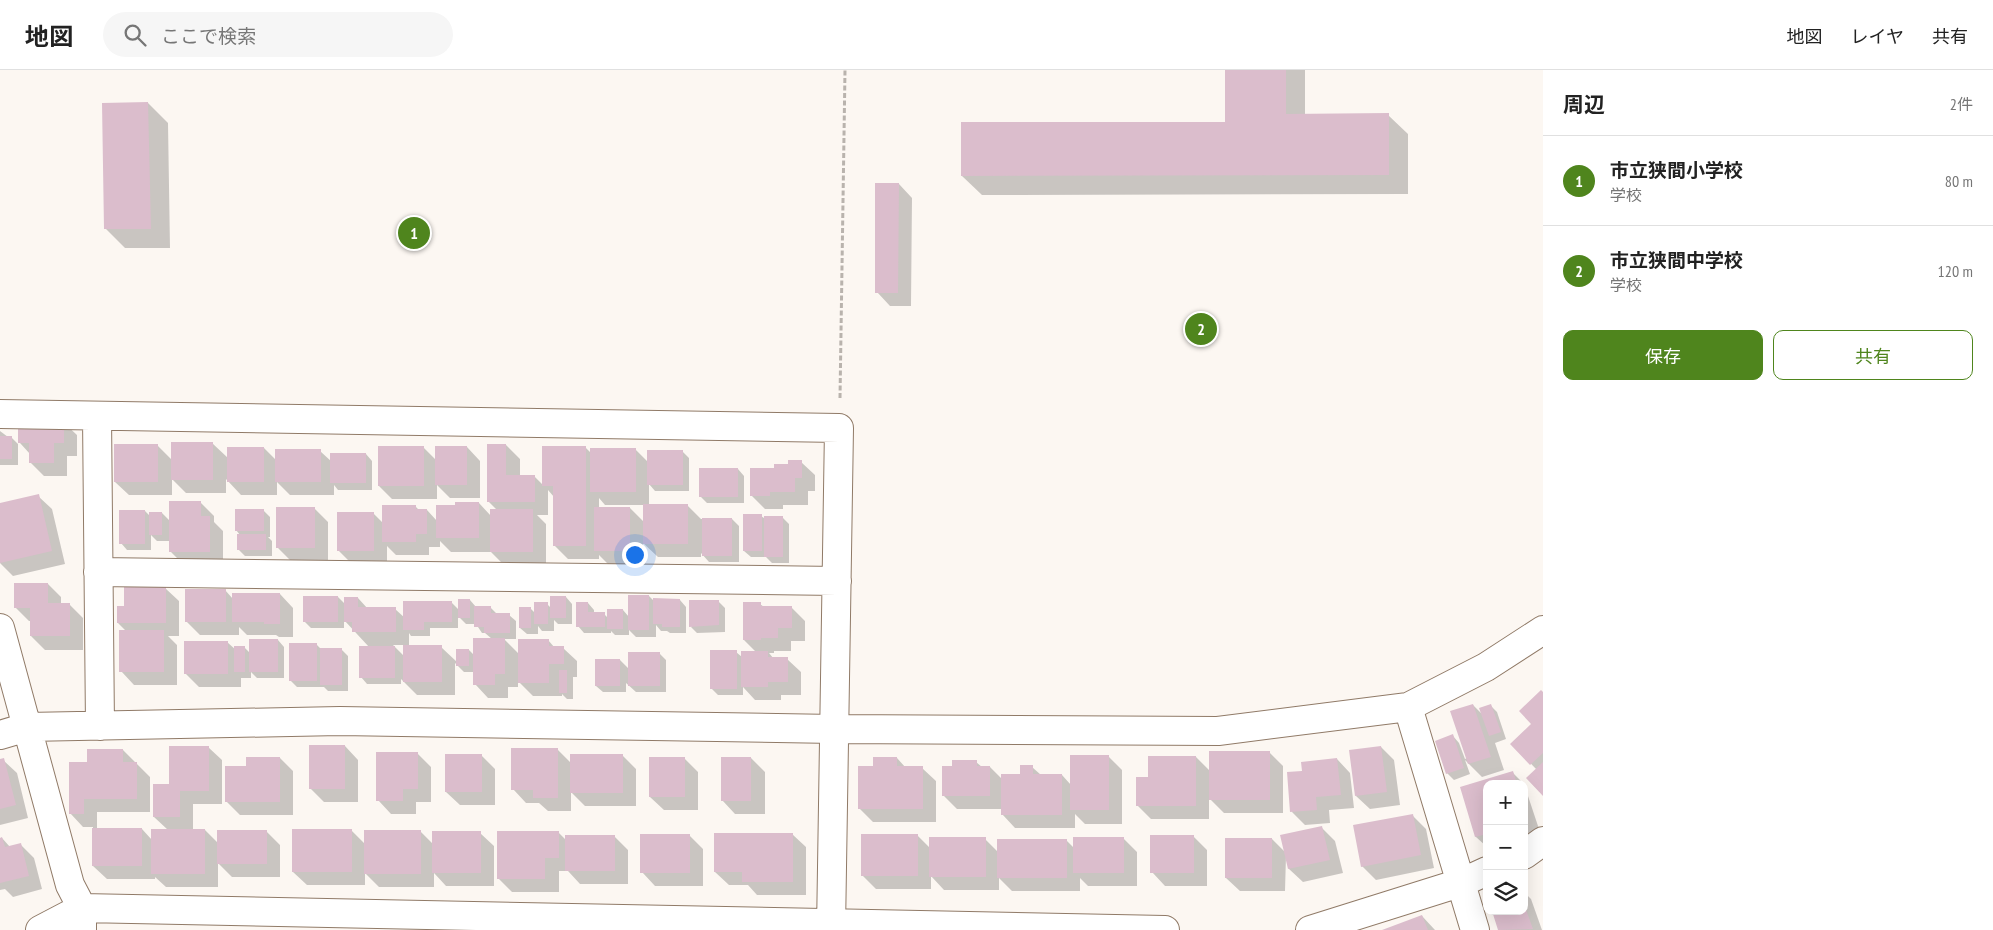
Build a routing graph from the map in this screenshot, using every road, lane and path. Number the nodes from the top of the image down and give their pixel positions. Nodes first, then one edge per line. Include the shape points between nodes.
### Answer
1 (845, 70) edge
2 (0, 414) edge
3 (97, 416) junction
4 (840, 428) junction
5 (98, 572) junction
6 (837, 581) junction
7 (0, 628) edge
8 (1543, 630) edge
9 (1408, 707) junction
10 (100, 726) junction
11 (27, 727) junction
12 (835, 729) junction
13 (0, 735) edge
14 (1543, 840) edge
15 (1528, 852) edge
16 (1483, 873) edge
17 (1461, 882) junction
18 (82, 919) edge
19 (831, 927) edge
20 (40, 930) edge
21 (1166, 930) edge
22 (1310, 930) edge
23 (1476, 930) edge

1 - 4 path
2 - 3 street
3 - 4 street
3 - 5 street
4 - 6 street
5 - 6 street
5 - 10 street
6 - 12 street
7 - 11 street
8 - 9 street via 1486,667
9 - 12 street via 1218,731
9 - 17 street
10 - 11 street
10 - 12 street via 340,721
11 - 13 street
11 - 18 street
12 - 19 street
14 - 15 street
16 - 17 street
17 - 22 street
17 - 23 street
18 - 19 street
18 - 20 street
19 - 21 street

